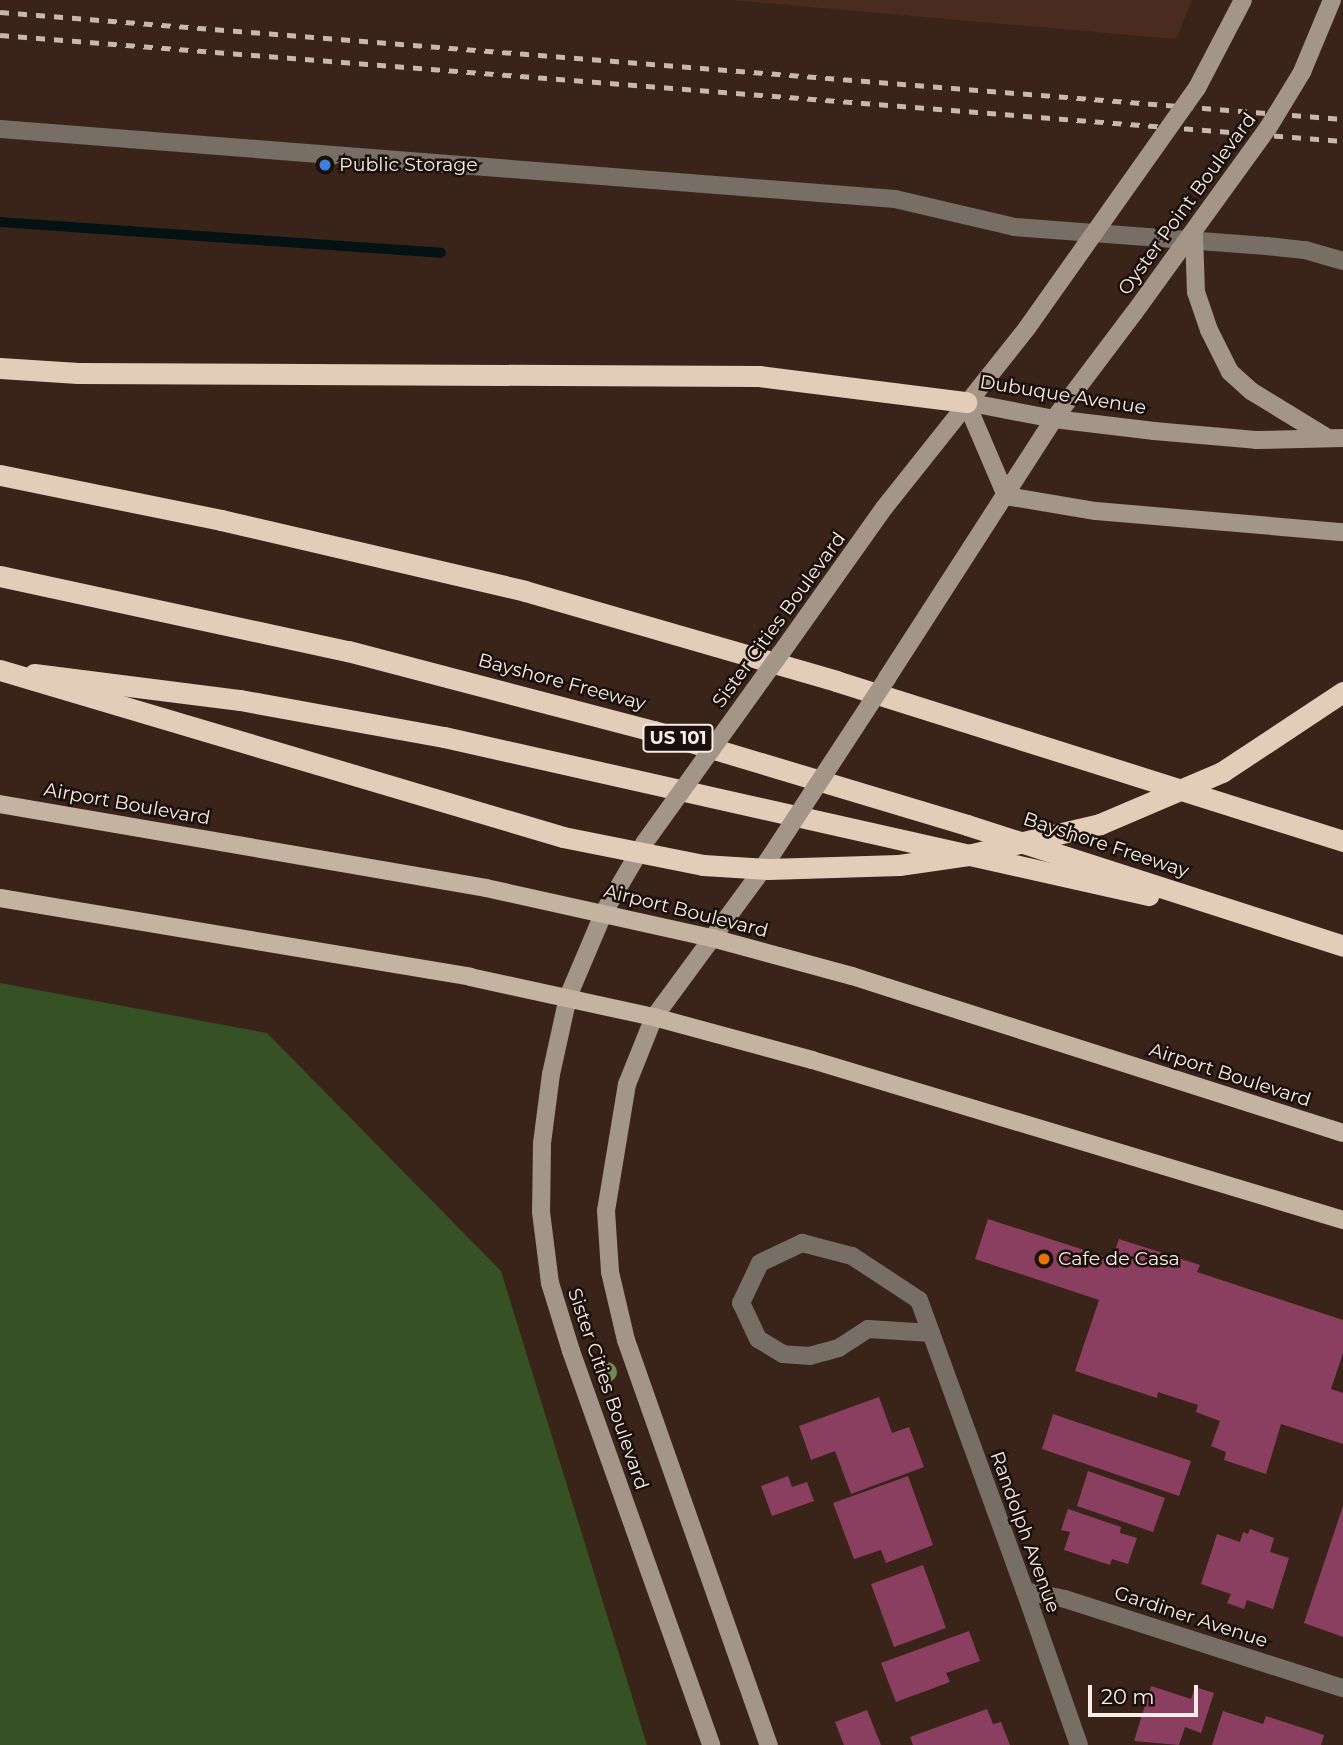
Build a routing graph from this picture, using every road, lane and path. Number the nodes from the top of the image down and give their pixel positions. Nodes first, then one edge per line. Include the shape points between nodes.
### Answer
1 (1243, 0) edge
2 (1332, 0) edge
3 (0, 129) edge
4 (1194, 235) junction
5 (1343, 261) edge
6 (0, 368) edge
7 (966, 402) junction
8 (1054, 419) junction
9 (1336, 438) edge
10 (0, 475) edge
11 (1006, 496) junction
12 (1343, 533) edge
13 (0, 576) edge
14 (0, 672) edge
15 (1343, 692) edge
16 (0, 804) edge
17 (1343, 841) edge
18 (0, 898) edge
19 (604, 912) junction
20 (1276, 924) junction
21 (712, 937) junction
22 (1343, 946) edge
23 (568, 997) junction
24 (654, 1017) junction
25 (1343, 1133) edge
26 (1343, 1220) edge
27 (931, 1334) junction
28 (1025, 1591) junction
29 (1343, 1688) edge
30 (711, 1745) edge
31 (769, 1745) edge
32 (1079, 1745) edge

1 - 7 main road, bridge via 1197,88 1027,328
2 - 4 main road, Oyster Point Boulevard, bridge via 1301,72
3 - 5 street via 895,199 1014,227 1279,247
4 - 8 main road, Oyster Point Boulevard, bridge
4 - 9 main road, bridge via 1196,292 1230,372 1251,391
6 - 7 highway via 91,373 759,376
7 - 8 main road, Dubuque Avenue
7 - 11 main road, Dubuque Avenue
7 - 19 main road, Sister Cities Boulevard, bridge via 645,842
8 - 9 main road, Dubuque Avenue via 1256,440
8 - 11 main road, Sister Cities Boulevard
10 - 17 highway via 221,520 538,595 836,681
11 - 12 main road via 1096,512
11 - 21 main road, Sister Cities Boulevard, bridge via 757,877
13 - 20 highway, Bayshore Freeway / US 101 via 214,620 526,695 953,821
14 - 15 highway, bridge via 563,837 703,865 768,869 899,865 968,855 1100,824 1222,772
14 - 20 highway via 141,685 444,737
16 - 19 main road, Airport Boulevard
18 - 23 main road
19 - 21 main road, Airport Boulevard
19 - 23 main road, Sister Cities Boulevard
20 - 22 highway, Bayshore Freeway / US 101
21 - 24 main road, Sister Cities Boulevard
21 - 25 main road, Airport Boulevard via 852,976
23 - 24 main road
23 - 30 main road, Sister Cities Boulevard via 542,1143 541,1212 550,1283
24 - 26 main road
24 - 31 main road, Sister Cities Boulevard via 629,1074 615,1137 606,1211 610,1272 626,1340
27 - 27 street, Randolph Avenue via 919,1300 852,1256 802,1243 760,1263 741,1303 758,1339 783,1354 810,1356 839,1348 868,1329
27 - 28 street, Randolph Avenue
28 - 29 street, Gardiner Avenue via 1065,1599
28 - 32 street, Randolph Avenue

